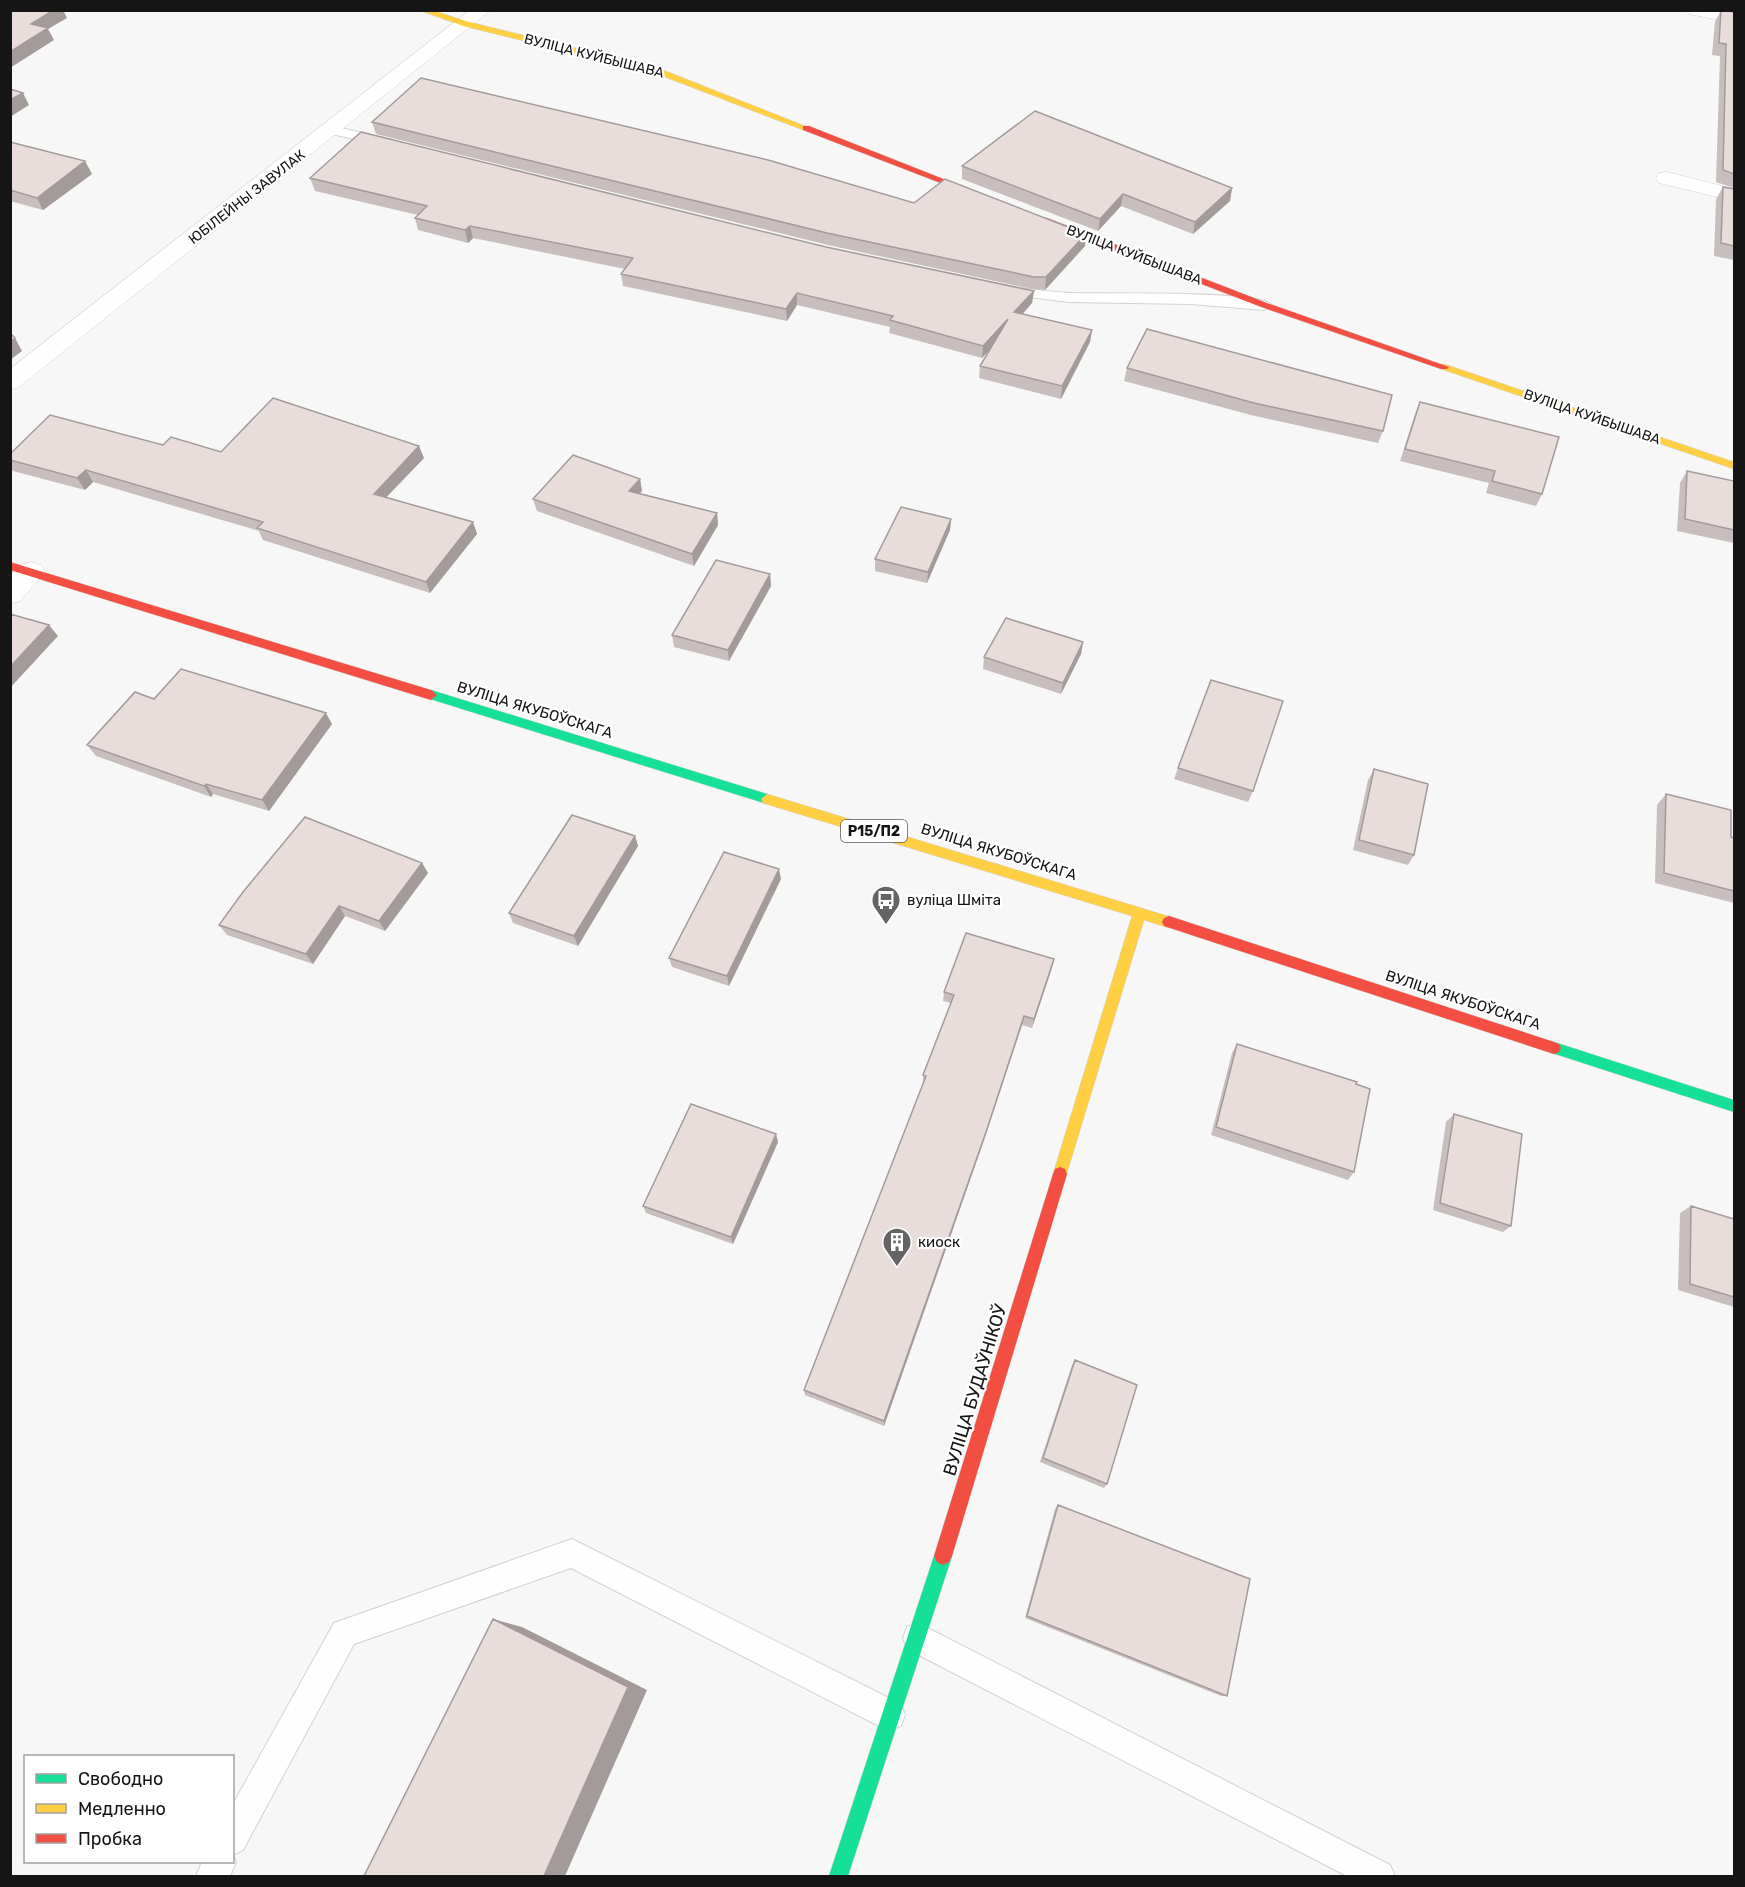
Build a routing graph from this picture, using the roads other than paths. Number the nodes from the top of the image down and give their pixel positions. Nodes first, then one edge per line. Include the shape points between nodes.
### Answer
1 (422, 10) edge
2 (1696, 10) edge
3 (474, 17) edge
4 (1734, 17) edge
5 (333, 130) junction
6 (402, 147) edge
7 (1667, 177) dead end
8 (1734, 195) edge
9 (1001, 203) edge
10 (1034, 216) edge
11 (986, 287) edge
12 (1264, 305) junction
13 (10, 382) edge
14 (1734, 466) edge
15 (21, 569) edge
16 (10, 594) edge
17 (1140, 913) junction
18 (1734, 1106) edge
19 (918, 1638) junction
20 (891, 1715) junction
21 (234, 1835) edge
22 (838, 1876) edge
23 (1379, 1876) edge

1 - 3 street, ВУЛІЦА КУЙБЫШАВА
2 - 4 street
3 - 5 street, ЮБІЛЕЙНЫ ЗАВУЛАК
3 - 9 street, ВУЛІЦА КУЙБЫШАВА via 655,69
5 - 6 lane
5 - 13 street, ЮБІЛЕЙНЫ ЗАВУЛАК
7 - 8 street
10 - 12 street, ВУЛІЦА КУЙБЫШАВА
11 - 12 lane via 1032,296 1087,300 1183,299
12 - 14 street, ВУЛІЦА КУЙБЫШАВА
15 - 16 street
15 - 17 street, ВУЛІЦА ЯКУБОЎСКАГА / Р15/П2
17 - 18 street, ВУЛІЦА ЯКУБОЎСКАГА / Р15/П2
17 - 19 street, ВУЛІЦА БУДАЎНІКОЎ
19 - 20 street, ВУЛІЦА БУДАЎНІКОЎ
19 - 23 lane
20 - 21 lane via 572,1553 344,1633
20 - 22 street, ВУЛІЦА БУДАЎНІКОЎ

